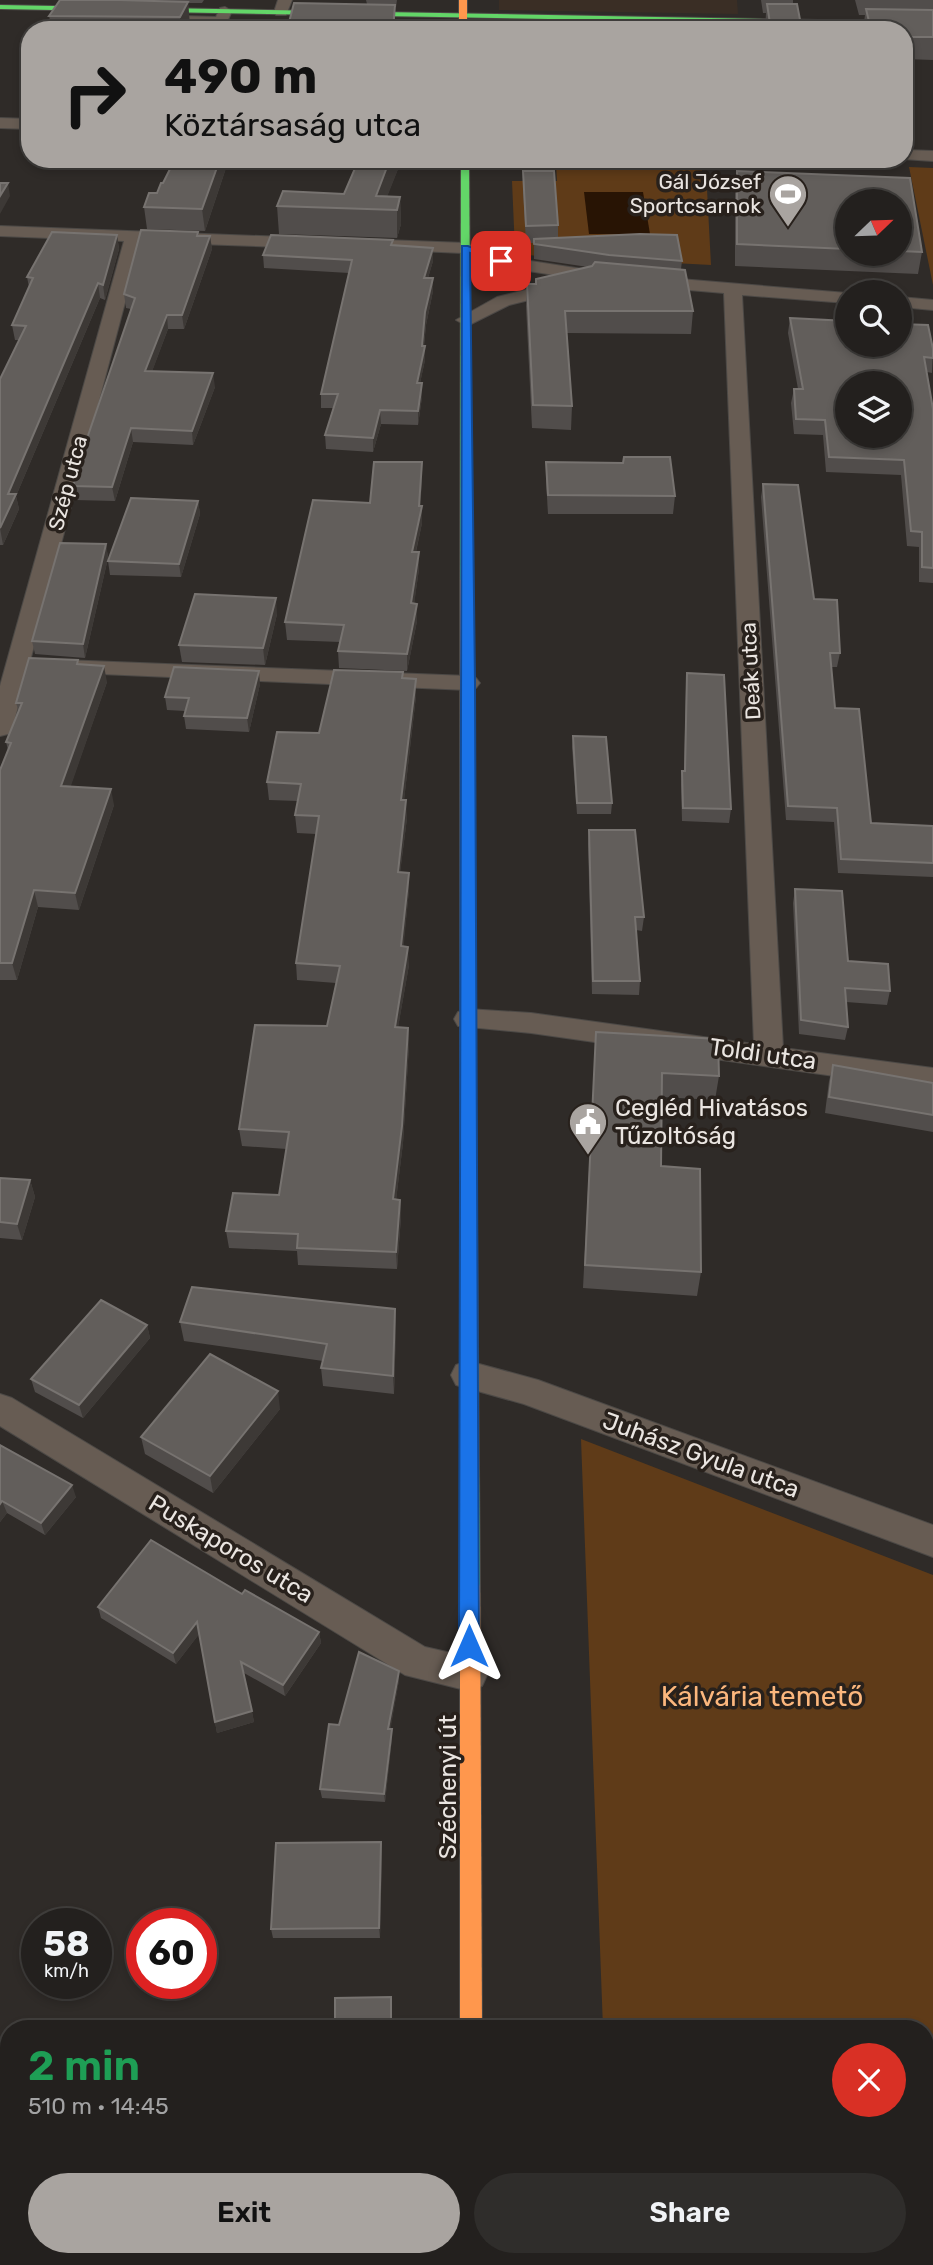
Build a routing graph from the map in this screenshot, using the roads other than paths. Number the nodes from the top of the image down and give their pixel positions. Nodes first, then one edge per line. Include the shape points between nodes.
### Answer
1 (24, 4) edge
2 (283, 6) edge
3 (0, 7) edge
4 (463, 15) edge
5 (221, 20) edge
6 (610, 21) edge
7 (913, 24) edge
8 (933, 24) edge
9 (0, 123) edge
10 (21, 124) edge
11 (913, 155) edge
12 (933, 156) edge
13 (465, 168) edge
14 (0, 230) edge
15 (134, 237) junction
16 (465, 248) junction
17 (608, 278) junction
18 (733, 289) junction
19 (835, 297) edge
20 (912, 303) edge
21 (933, 305) edge
22 (465, 320) junction
23 (10, 664) edge
24 (468, 683) junction
25 (0, 729) edge
26 (468, 1020) junction
27 (769, 1054) junction
28 (933, 1079) edge
29 (468, 1375) junction
30 (0, 1408) edge
31 (933, 1541) edge
32 (469, 1673) junction
33 (471, 2020) edge

1 - 3 main road
1 - 5 main road via 58,16
2 - 4 main road
2 - 5 main road
4 - 6 main road
7 - 8 main road
9 - 10 street
11 - 12 street
13 - 16 main road, Széchenyi út
14 - 15 street
15 - 16 street
15 - 23 street, Szép utca
16 - 17 street via 501,261
16 - 22 main road, Széchenyi út
17 - 18 street
17 - 22 street via 537,291
18 - 19 street
18 - 27 street, Deák utca
20 - 21 street
22 - 24 main road, Széchenyi út
23 - 24 street
23 - 25 street, Szép utca
24 - 26 main road, Széchenyi út
26 - 27 street, Toldi utca via 531,1023
26 - 29 main road, Széchenyi út
27 - 28 street, Toldi utca
29 - 31 street, Juhász Gyula utca via 526,1390
29 - 32 main road, Széchenyi út
30 - 32 street, Puskaporos utca via 418,1663
32 - 33 main road, Széchenyi út

